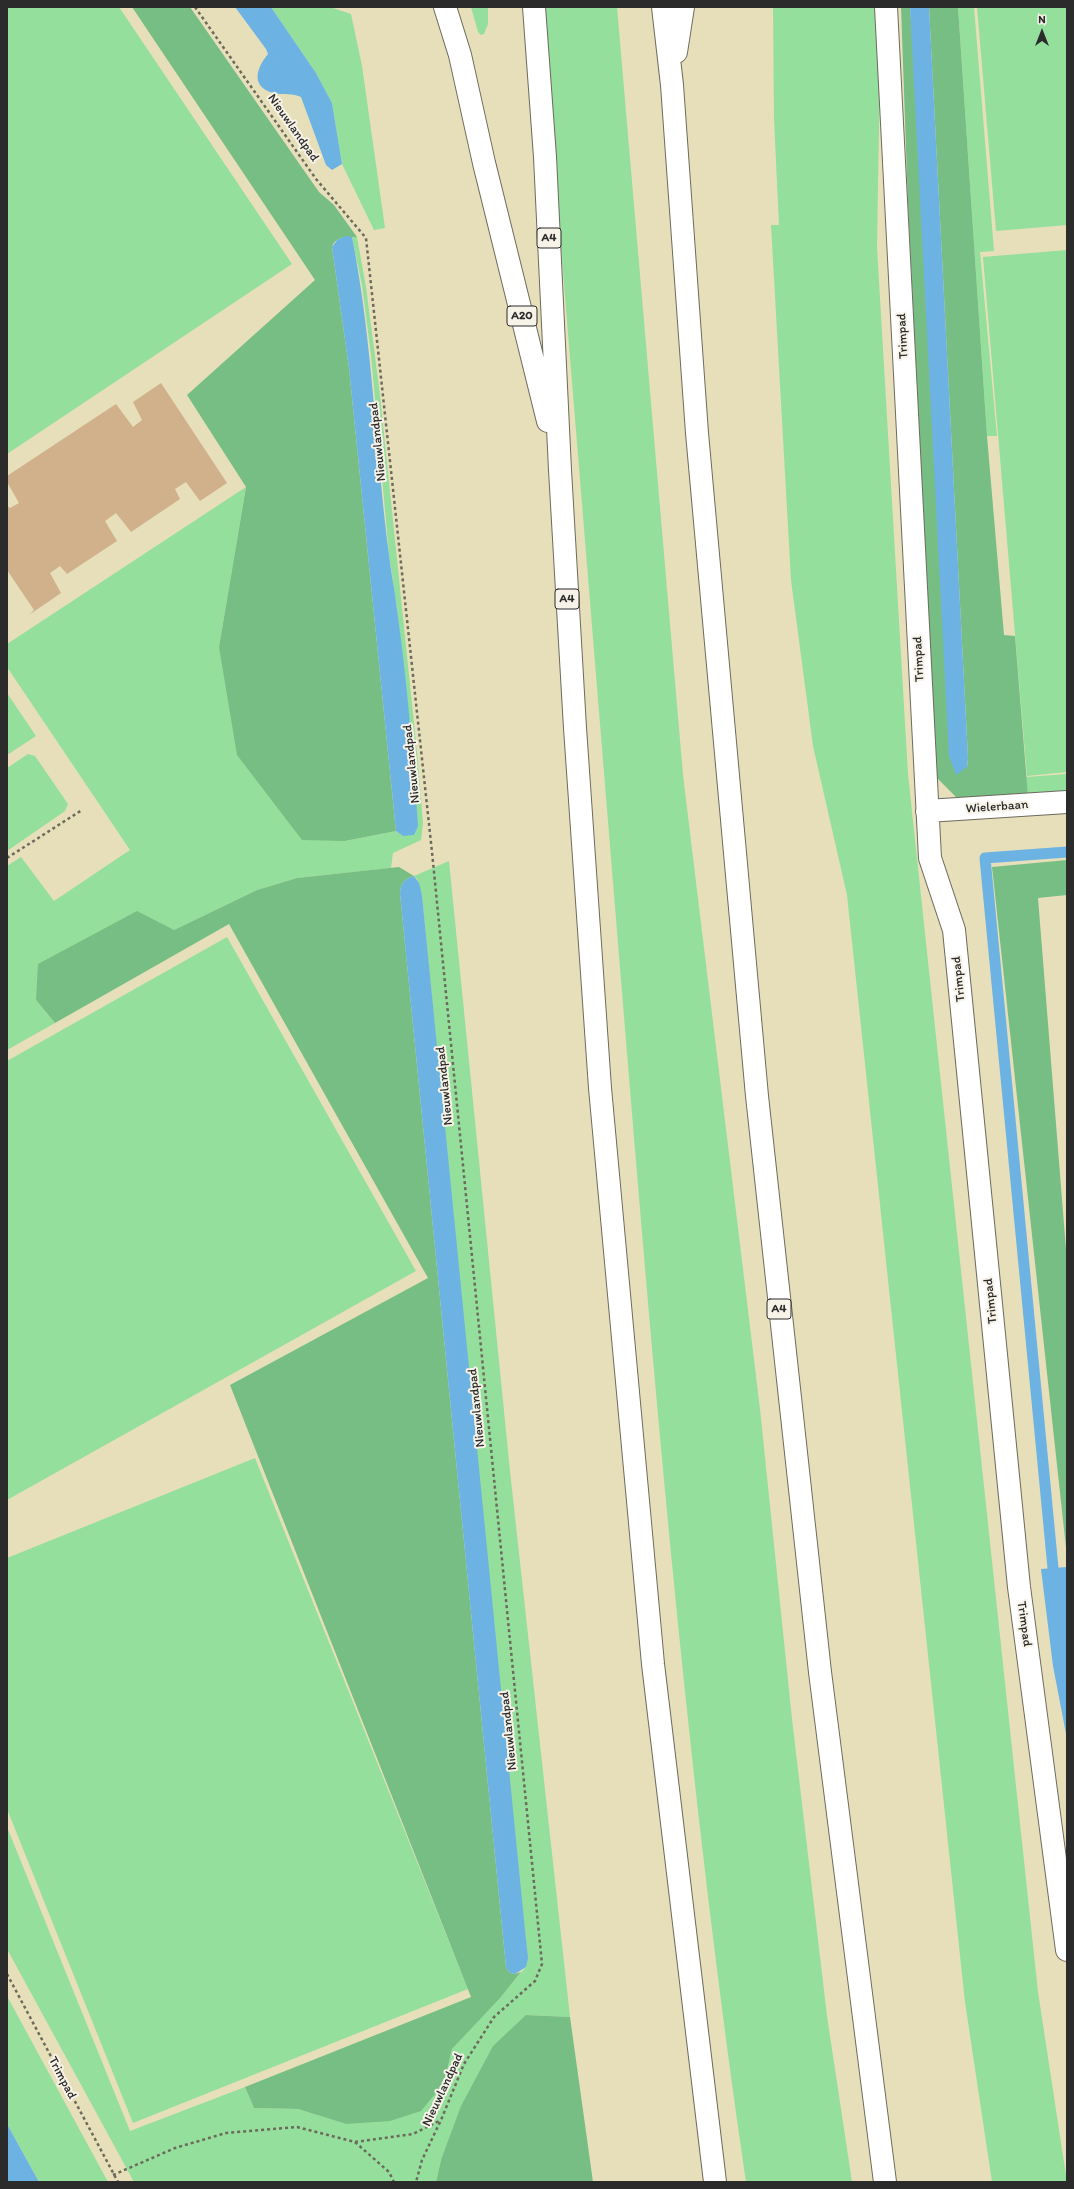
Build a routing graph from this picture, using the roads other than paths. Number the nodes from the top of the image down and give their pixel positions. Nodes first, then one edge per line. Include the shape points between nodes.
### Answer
1 (445, 7) edge
2 (534, 7) edge
3 (663, 7) edge
4 (682, 7) edge
5 (886, 7) edge
6 (672, 85) junction
7 (560, 470) junction
8 (1067, 802) edge
9 (927, 811) junction
10 (1067, 1950) edge
11 (715, 2182) edge
12 (885, 2182) edge

1 - 7 main road, A20 via 460,55
2 - 7 main road, A4 via 545,157
3 - 6 main road, A4
4 - 6 main road, A4
5 - 9 main road, Trimpad
6 - 12 main road, A4 via 697,433 758,1104 820,1672
7 - 11 main road, A4 via 602,1112 653,1664
8 - 9 main road, Wielerbaan
9 - 10 main road, Trimpad via 930,858 954,930 1019,1587

